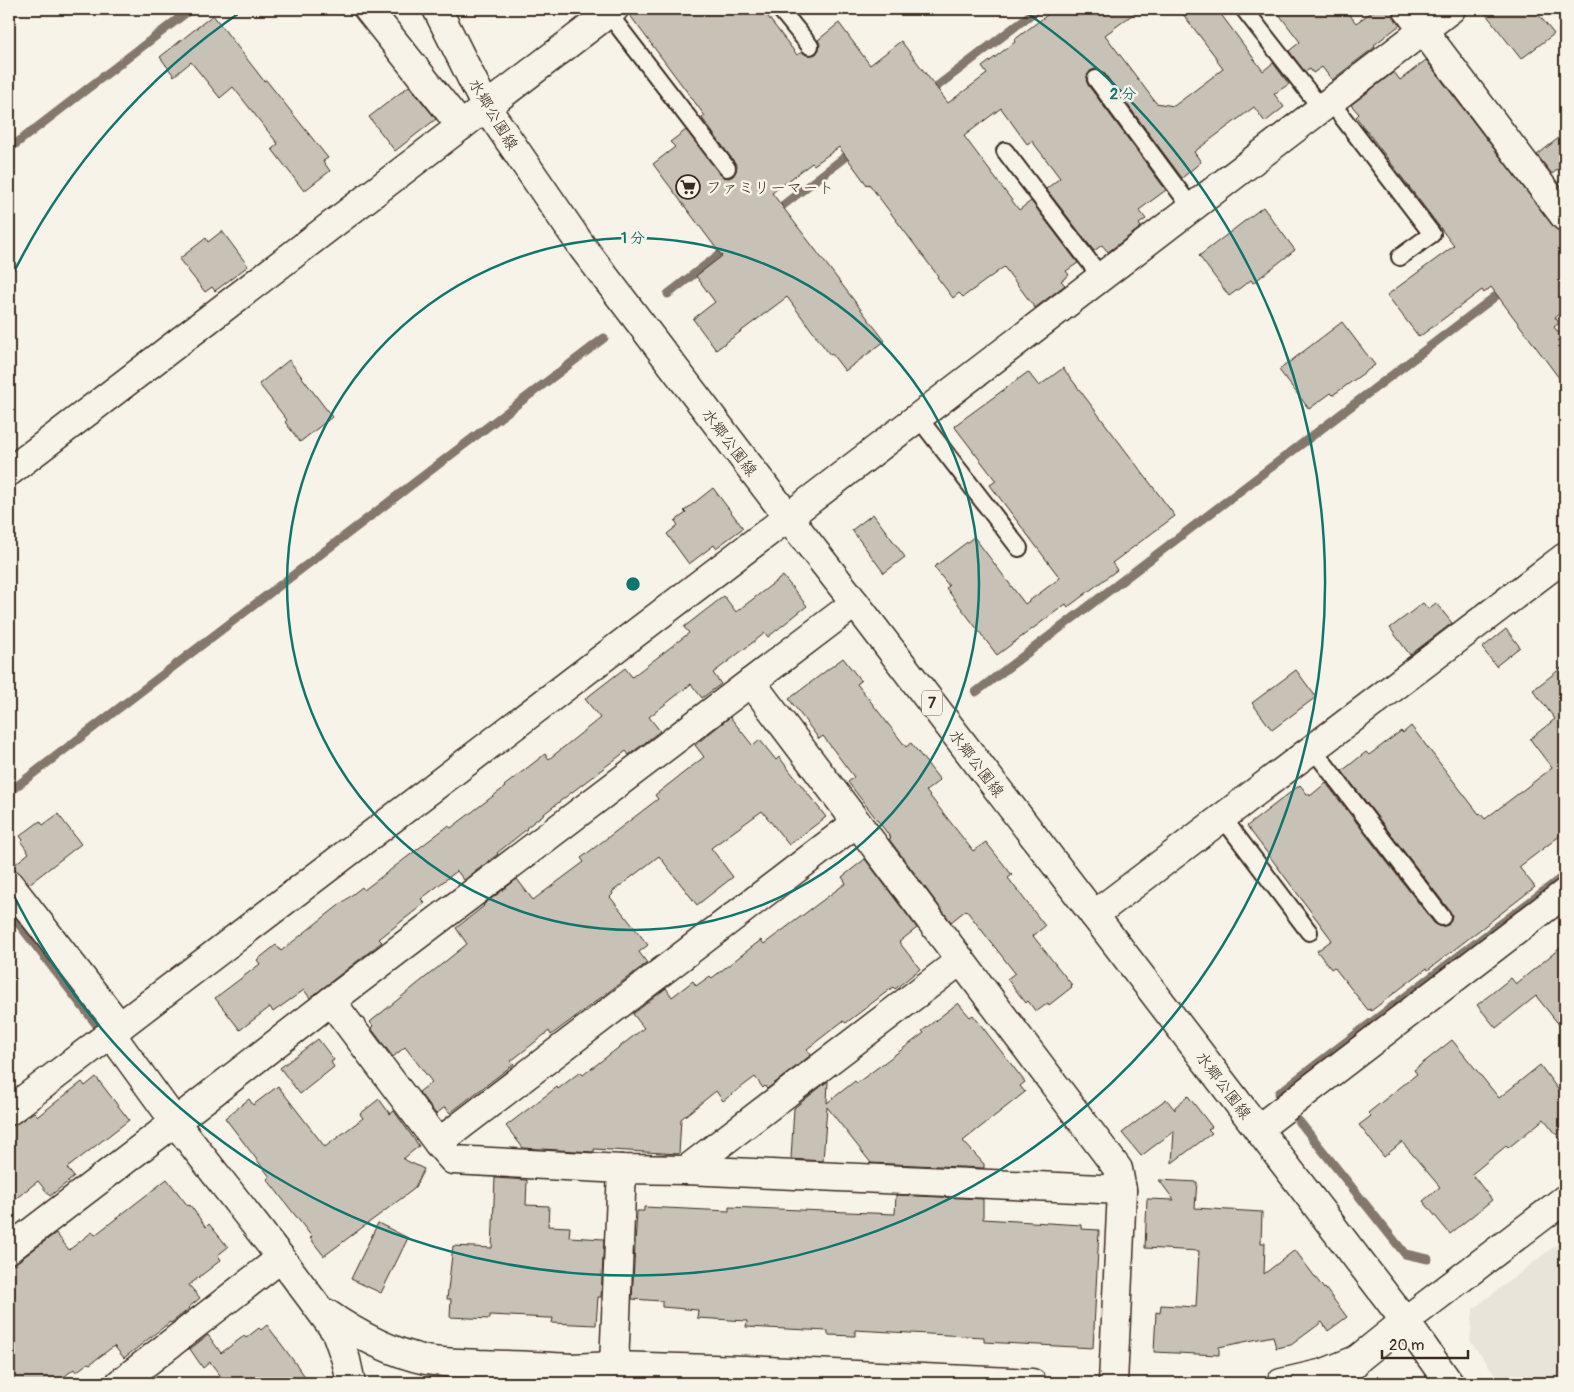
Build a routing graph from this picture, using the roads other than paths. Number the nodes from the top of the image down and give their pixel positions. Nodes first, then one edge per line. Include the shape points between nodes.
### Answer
1 (368, 9) edge
2 (437, 9) edge
3 (780, 9) edge
4 (1244, 9) edge
5 (1407, 9) edge
6 (1450, 9) edge
7 (611, 11) edge
8 (1423, 30) junction
9 (810, 46) dead end
10 (1096, 79) dead end
11 (1325, 105) junction
12 (486, 107) junction
13 (461, 126) junction
14 (1006, 151) dead end
15 (727, 168) dead end
16 (1191, 208) junction
17 (1565, 217) edge
18 (1400, 258) dead end
19 (1101, 277) junction
20 (918, 417) junction
21 (9, 472) edge
22 (788, 517) junction
23 (1019, 548) dead end
24 (1565, 557) edge
25 (855, 603) junction
26 (751, 682) junction
27 (1313, 749) junction
28 (1223, 818) junction
29 (856, 823) junction
30 (9, 884) edge
31 (1565, 894) edge
32 (1094, 916) junction
33 (1442, 917) dead end
34 (1308, 932) dead end
35 (961, 960) junction
36 (331, 1001) junction
37 (115, 1030) junction
38 (9, 1112) edge
39 (175, 1122) junction
40 (1258, 1129) junction
41 (438, 1143) junction
42 (622, 1169) junction
43 (686, 1170) junction
44 (1122, 1190) junction
45 (1565, 1199) edge
46 (9, 1249) edge
47 (281, 1258) junction
48 (318, 1308) junction
49 (1405, 1321) junction
50 (1359, 1358) junction
51 (614, 1366) junction
52 (571, 1368) junction
53 (744, 1377) edge
54 (120, 1383) edge
55 (351, 1383) edge
56 (507, 1383) edge
57 (1032, 1383) edge
58 (1113, 1383) edge
59 (1281, 1383) edge
60 (1337, 1383) edge
61 (1449, 1383) edge

1 - 13 street
2 - 12 street, 水郷公園線 / 7
3 - 9 lane
4 - 11 lane
5 - 8 street
6 - 8 street
7 - 12 street
7 - 15 lane
8 - 11 street
8 - 17 street
10 - 16 lane
11 - 16 street
11 - 18 lane via 1432,234
12 - 13 street
12 - 22 street, 水郷公園線 / 7 via 583,248
13 - 21 street
14 - 19 lane
16 - 19 street
19 - 20 street
20 - 22 street
20 - 23 lane
22 - 25 street, 水郷公園線 / 7
22 - 37 street
24 - 27 street
25 - 26 street
25 - 32 street, 水郷公園線 / 7
26 - 29 street
26 - 36 street
27 - 28 street
27 - 33 lane
28 - 32 street
28 - 34 lane
29 - 35 street
29 - 41 street
30 - 37 street
31 - 40 street
32 - 40 street, 水郷公園線 / 7
35 - 43 street
35 - 44 street via 1118,1169
36 - 39 street
36 - 41 street
37 - 38 street
37 - 39 street
39 - 46 street
39 - 47 street
40 - 49 street, 水郷公園線 / 7
41 - 42 street via 453,1160
42 - 43 street
42 - 51 street
43 - 44 street
44 - 58 street
45 - 49 street
47 - 48 street
47 - 54 street
48 - 52 street via 370,1340 426,1360
48 - 55 street via 336,1332
49 - 50 street
49 - 61 street, 水郷公園線 / 7
50 - 59 street via 1324,1373
50 - 60 street
51 - 52 street
51 - 53 street
52 - 56 street
53 - 57 street

